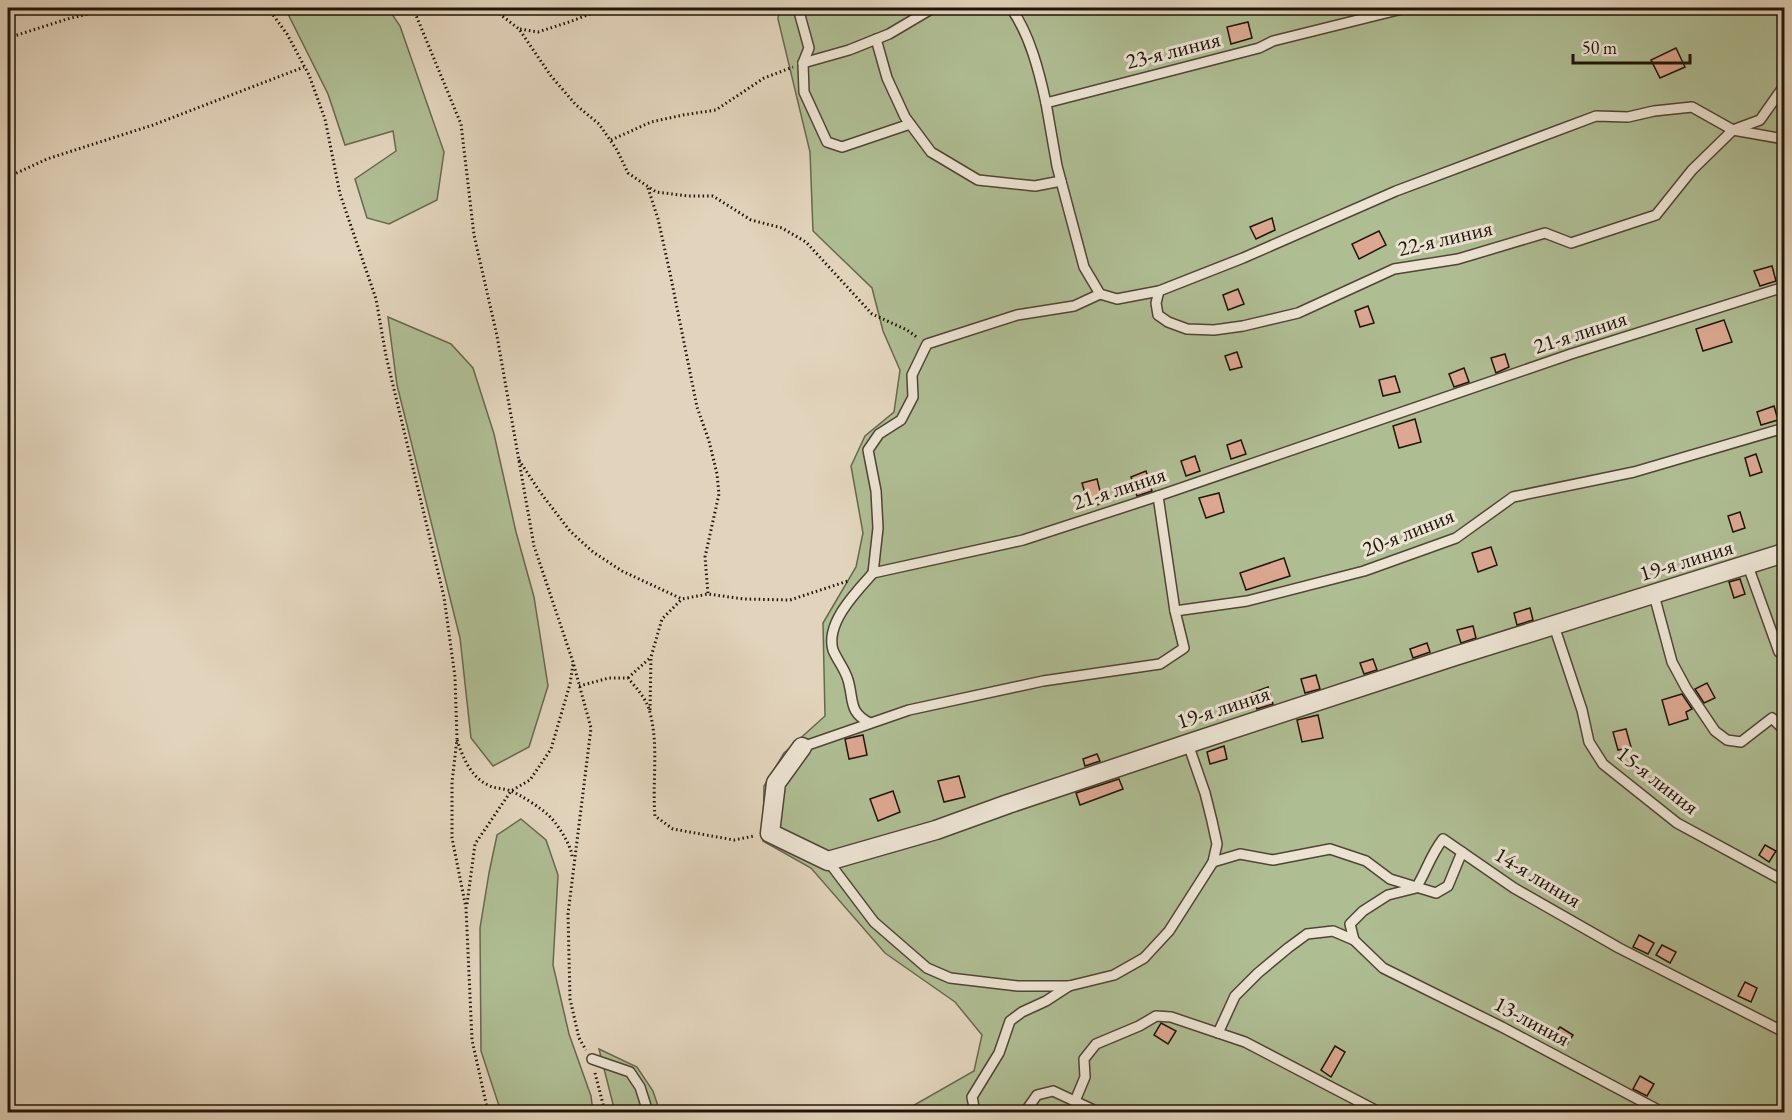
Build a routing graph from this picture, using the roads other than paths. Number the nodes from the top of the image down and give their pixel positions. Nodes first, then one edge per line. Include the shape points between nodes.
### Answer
1 (798, 8) edge
2 (933, 8) edge
3 (1011, 8) edge
4 (1406, 8) edge
5 (876, 39) junction
6 (803, 63) junction
7 (1785, 86) edge
8 (1046, 102) junction
9 (910, 124) junction
10 (1733, 130) junction
11 (1785, 139) edge
12 (1061, 181) junction
13 (1785, 287) edge
14 (1159, 291) junction
15 (1100, 294) junction
16 (1785, 428) edge
17 (1158, 496) junction
18 (1785, 553) edge
19 (1748, 566) junction
20 (873, 573) junction
21 (1653, 595) junction
22 (1175, 611) junction
23 (1554, 626) junction
24 (1785, 648) edge
25 (870, 723) junction
26 (1785, 729) edge
27 (1188, 744) junction
28 (801, 747) joint
29 (1462, 852) junction
30 (828, 861) junction
31 (1213, 862) junction
32 (1785, 881) edge
33 (1416, 888) junction
34 (1354, 940) junction
35 (1070, 986) junction
36 (1785, 1032) edge
37 (1218, 1033) junction
38 (592, 1059) road end
39 (1075, 1101) junction
40 (648, 1113) edge
41 (975, 1113) edge
42 (1025, 1113) edge
43 (1098, 1113) edge
44 (1379, 1113) edge
45 (1662, 1113) edge

1 - 6 lane via 809,48
2 - 5 lane
3 - 8 lane via 1032,51
4 - 8 lane, 23-я линия
5 - 6 lane
5 - 9 lane via 887,78
6 - 9 lane via 804,92 826,142 842,147
7 - 10 lane, 22-я линия via 1760,120
8 - 12 lane
9 - 12 lane via 931,152 978,180 1035,186
10 - 11 lane
10 - 14 lane via 1692,107 1628,117 1596,116 1396,191
10 - 14 lane, 22-я линия via 1692,170 1656,215 1571,243 1545,233 1458,259 1394,268 1298,313 1224,329 1187,329 1167,322 1158,315
12 - 15 lane via 1084,267
13 - 17 lane, 21-я линия via 1560,358
14 - 15 lane via 1117,299
15 - 20 lane via 1074,306 1017,315 927,344 912,375 913,397 902,420 879,434 868,450 878,528
16 - 22 lane, 20-я линия via 1634,472 1513,497 1456,538 1364,571 1246,601
17 - 20 lane, 21-я линия via 1023,540
17 - 22 lane
18 - 19 street, 19-я линия
19 - 21 street, 19-я линия
19 - 24 lane via 1779,652
20 - 25 lane via 844,606 833,633 833,649 842,664 858,718
21 - 23 street, 19-я линия
21 - 26 lane via 1672,662 1715,731 1727,740 1741,742 1772,718
22 - 25 lane via 1184,648 1160,664 1042,681 909,710
23 - 27 street, 19-я линия
23 - 32 lane, 15-я линия via 1589,742 1603,764 1677,823
25 - 28 lane
27 - 30 street, 19-я линия via 936,830
27 - 31 lane via 1217,844
28 - 30 street via 776,783 771,833
29 - 33 lane via 1448,886 1436,893
29 - 33 lane, 14-я линия via 1443,839
29 - 36 lane, 14-я линия via 1514,888 1619,948
30 - 35 lane via 874,922 927,968 950,978 972,981
31 - 33 lane via 1240,854 1273,860 1330,849 1366,861 1390,879
31 - 35 lane via 1169,931 1144,958 1114,975
33 - 34 lane via 1388,895 1363,911 1350,924
34 - 37 lane via 1333,931 1307,934 1235,996
34 - 45 lane, 13-линия via 1383,968
35 - 41 lane via 1010,1021 999,1053 972,1097
37 - 39 lane via 1171,1017 1156,1016 1096,1044 1084,1059 1085,1077
37 - 44 lane via 1245,1042
38 - 40 lane via 630,1072 640,1086
39 - 42 lane via 1053,1091 1037,1095
39 - 43 lane

